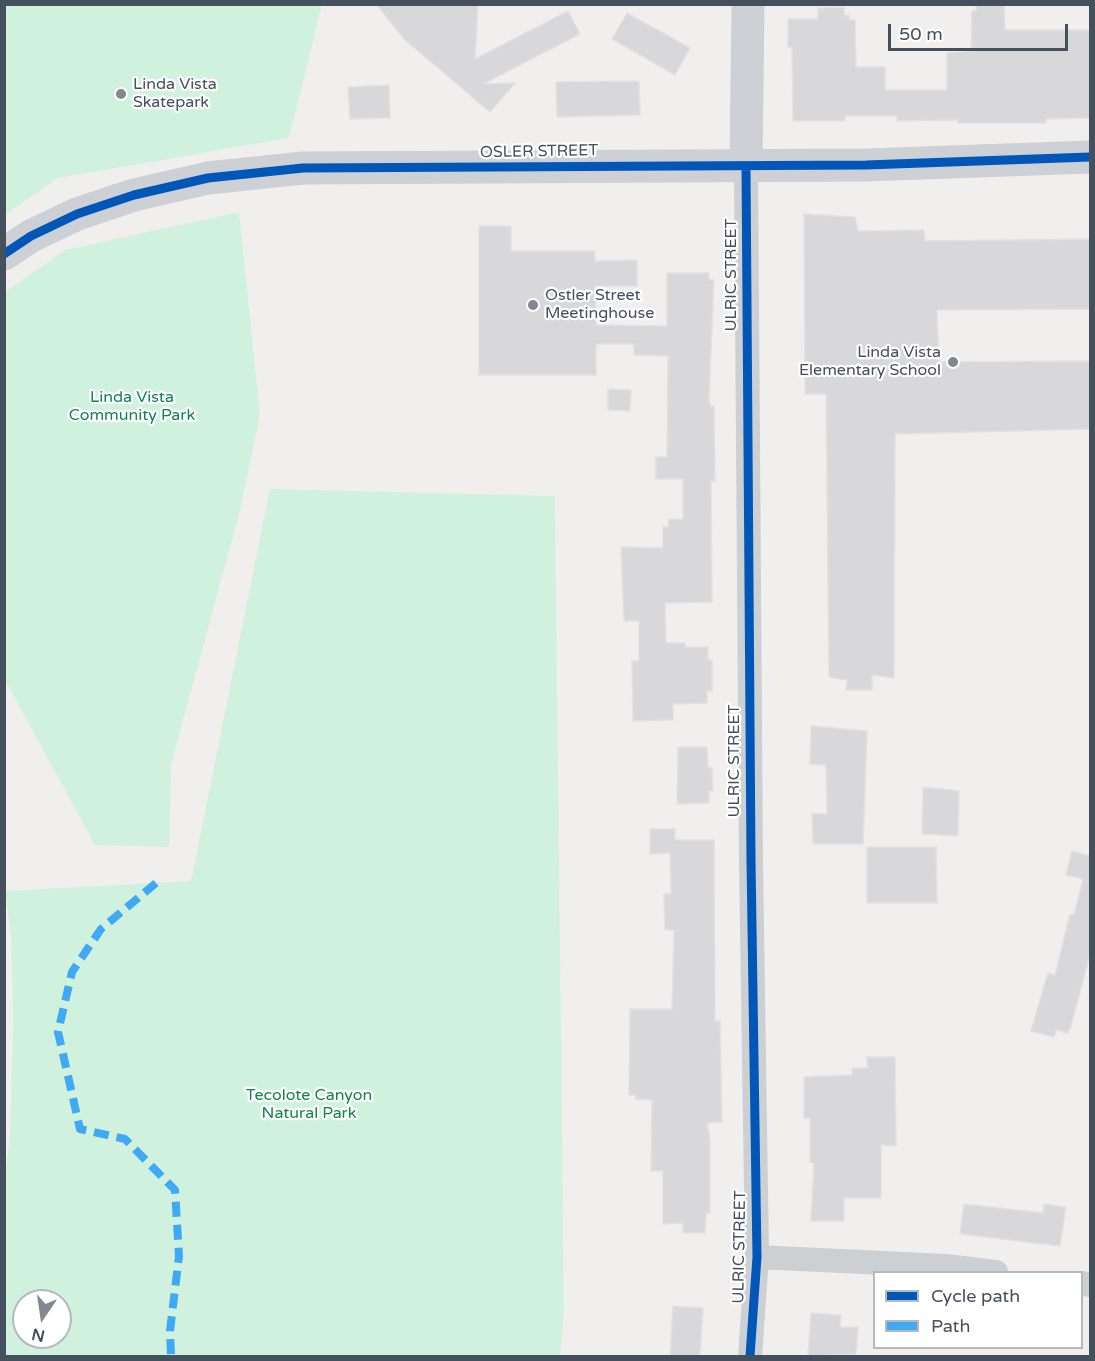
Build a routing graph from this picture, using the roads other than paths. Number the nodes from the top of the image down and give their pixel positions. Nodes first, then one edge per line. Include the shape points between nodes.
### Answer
1 (748, 4) edge
2 (1090, 157) edge
3 (746, 166) junction
4 (4, 254) edge
5 (757, 1257) junction
6 (988, 1271) edge
7 (750, 1356) edge

1 - 3 street, ULRIC STREET
2 - 3 street, OSLER STREET
3 - 4 street, OSLER STREET via 303,168 208,178 134,195 77,214
3 - 5 street, ULRIC STREET
5 - 6 street
5 - 7 street, ULRIC STREET

